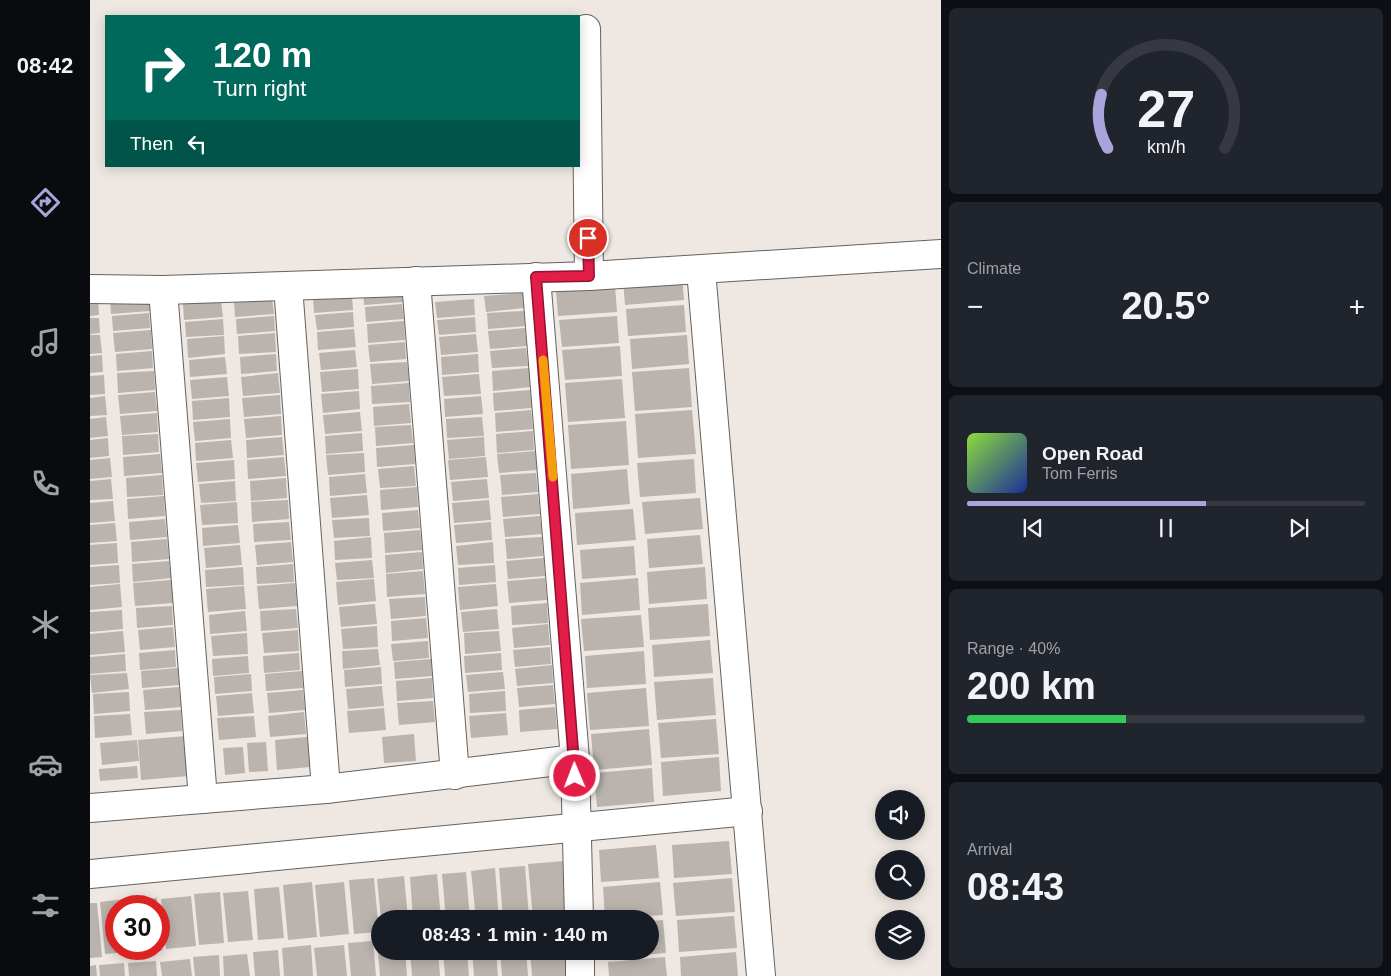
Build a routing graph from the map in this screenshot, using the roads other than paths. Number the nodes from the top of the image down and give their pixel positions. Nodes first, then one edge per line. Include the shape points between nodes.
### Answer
1 (586, 30) dead end
2 (941, 254) edge
3 (701, 270) junction
4 (589, 276) junction
5 (536, 277) junction
6 (416, 282) junction
7 (288, 286) junction
8 (90, 289) edge
9 (163, 290) junction
10 (575, 759) junction
11 (455, 774) junction
12 (326, 788) junction
13 (203, 799) junction
14 (90, 808) edge
15 (748, 811) junction
16 (575, 827) junction
17 (90, 874) edge
18 (578, 910) edge
19 (580, 960) edge
20 (580, 976) edge
21 (761, 976) edge

1 - 4 street
2 - 3 street
3 - 4 street
3 - 15 street
4 - 5 street
5 - 6 street
5 - 10 street
6 - 7 street
6 - 11 street
7 - 9 street
7 - 12 street
8 - 9 street
9 - 13 street
10 - 11 street
10 - 16 street
11 - 12 street
12 - 13 street
13 - 14 street
15 - 16 street
15 - 21 street
16 - 17 street
16 - 18 street
19 - 20 street

